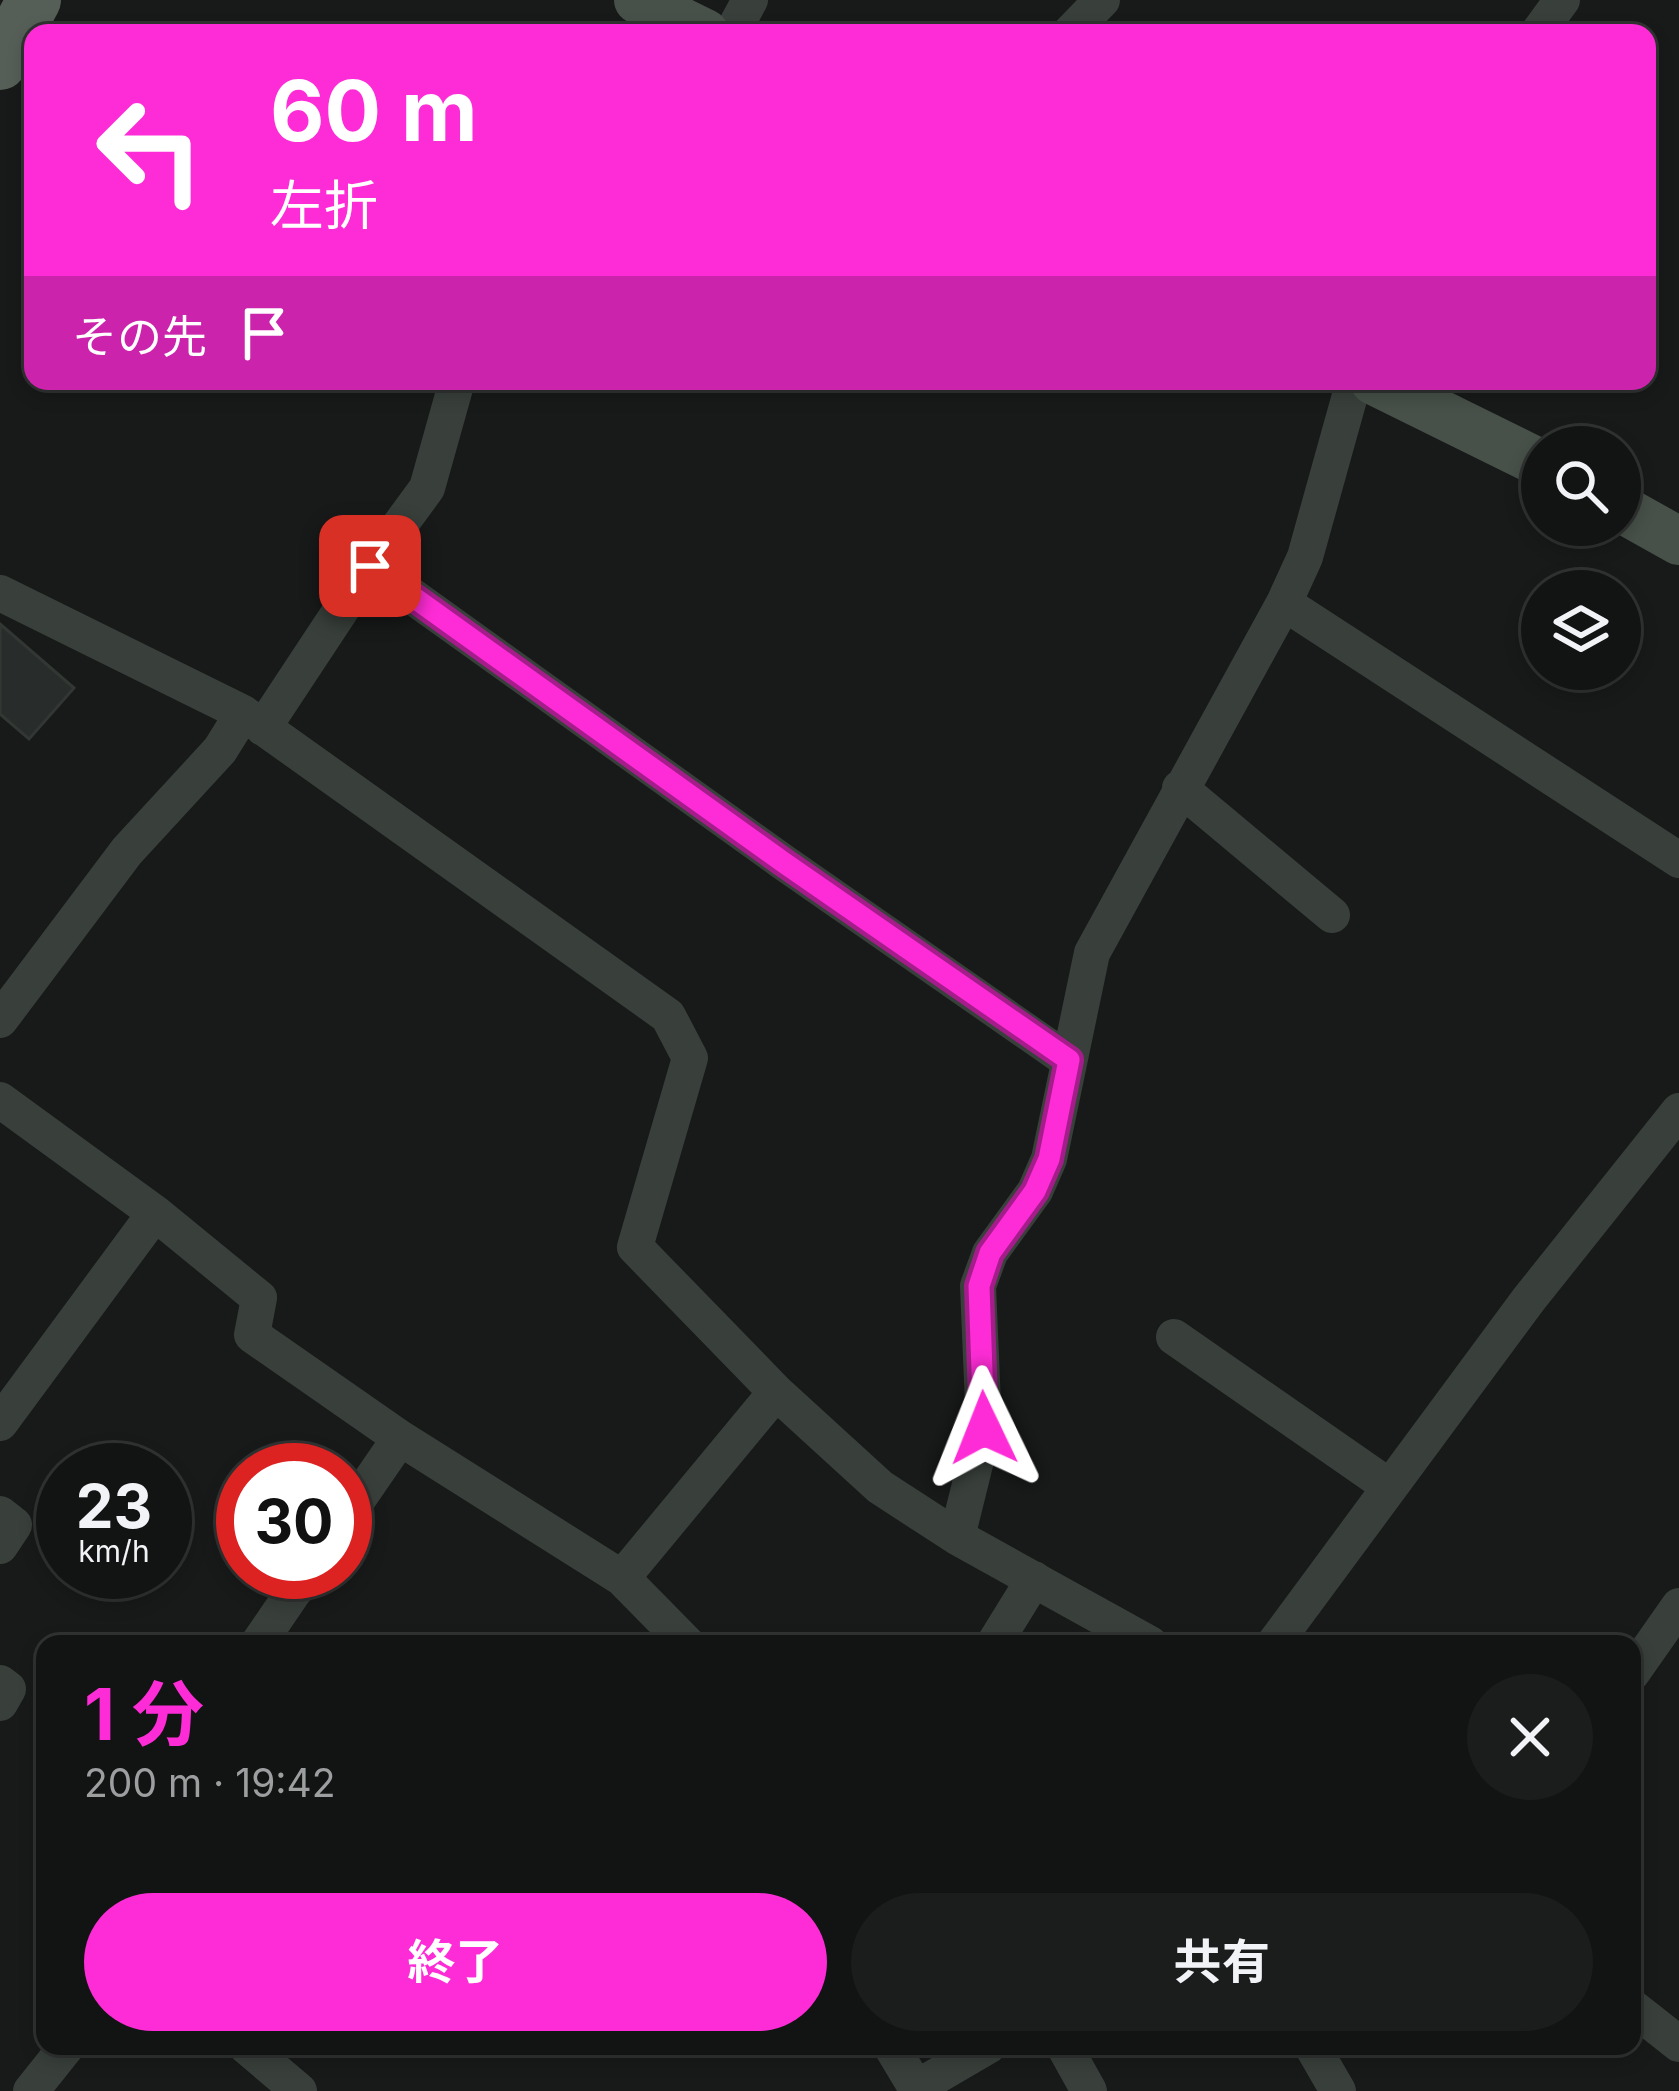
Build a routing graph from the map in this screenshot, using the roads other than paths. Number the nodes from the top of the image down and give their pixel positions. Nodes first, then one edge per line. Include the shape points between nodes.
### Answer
1 (34, 0) edge
2 (638, 0) edge
3 (1102, 0) edge
4 (687, 24) edge
5 (1079, 24) edge
6 (0, 63) edge
7 (454, 390) edge
8 (1351, 390) edge
9 (1392, 390) edge
10 (1521, 454) edge
11 (1641, 520) edge
12 (1679, 542) edge
13 (370, 566) junction
14 (0, 593) edge
15 (1284, 603) junction
16 (253, 721) junction
17 (1180, 788) junction
18 (1679, 860) edge
19 (1332, 915) dead end
20 (0, 1020) edge
21 (1069, 1060) junction
22 (0, 1100) edge
23 (1679, 1111) edge
24 (155, 1213) junction
25 (1174, 1336) dead end
26 (776, 1392) junction
27 (0, 1423) edge
28 (400, 1438) junction
29 (372, 1479) edge
30 (1390, 1487) junction
31 (0, 1514) edge
32 (958, 1537) junction
33 (0, 1546) edge
34 (622, 1578) junction
35 (1034, 1580) junction
36 (289, 1599) edge
37 (1679, 1606) edge
38 (264, 1635) edge
39 (678, 1635) edge
40 (1000, 1635) edge
41 (1134, 1635) edge
42 (1281, 1635) edge
43 (1641, 1660) edge
44 (0, 1683) edge
45 (0, 1703) edge
46 (1641, 2014) edge
47 (1679, 2044) edge
48 (60, 2055) edge
49 (256, 2055) edge
50 (896, 2055) edge
51 (973, 2055) edge
52 (1069, 2055) edge
53 (1317, 2055) edge
54 (917, 2090) edge
55 (32, 2091) edge
56 (299, 2091) edge
57 (1089, 2091) edge
58 (1338, 2091) edge

1 - 6 main road
2 - 4 street
3 - 5 street
7 - 13 street via 427,488
8 - 15 street via 1305,557
9 - 10 street
11 - 12 street
13 - 16 street
13 - 21 street
14 - 16 street
15 - 17 street
15 - 18 street
16 - 20 street via 127,851
16 - 26 street via 668,1016 690,1058 634,1247
17 - 19 street
17 - 21 street via 1092,953
21 - 32 street via 1049,1159 990,1253 979,1286 984,1428
22 - 24 street
23 - 30 street
24 - 27 street
24 - 28 street via 259,1298 252,1335
25 - 30 street
26 - 32 street via 880,1487
26 - 34 street
28 - 29 street
28 - 34 street
30 - 42 street
31 - 33 street via 14,1525
32 - 35 street
34 - 39 street
35 - 40 street
35 - 41 street
36 - 38 street
37 - 43 street
44 - 45 street via 8,1689
46 - 47 street
48 - 55 street
49 - 56 street
50 - 54 street
51 - 54 street
52 - 57 street
53 - 58 street

